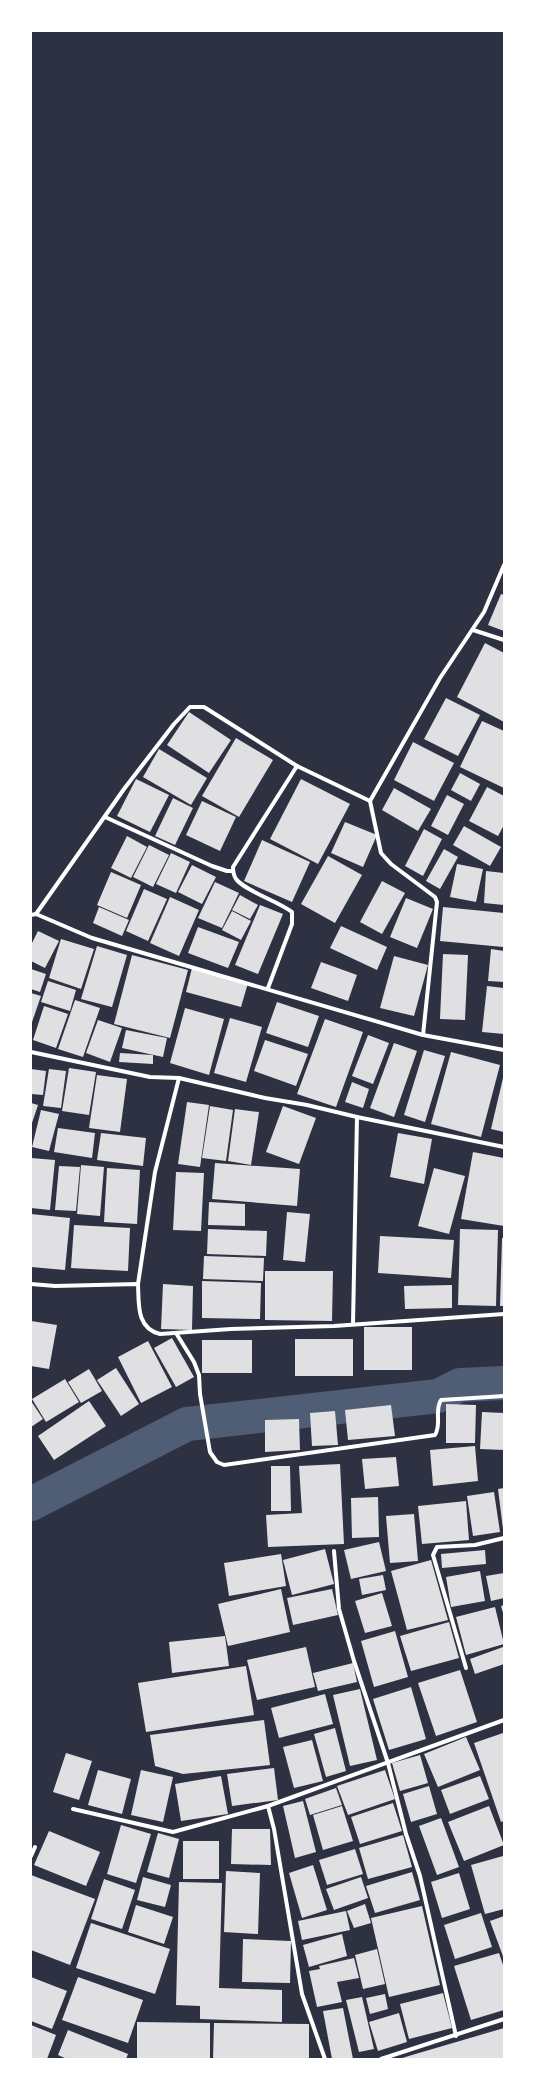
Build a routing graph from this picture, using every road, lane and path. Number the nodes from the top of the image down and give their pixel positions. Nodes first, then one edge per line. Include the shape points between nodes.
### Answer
1 (504, 565) edge
2 (473, 630) junction
3 (504, 640) edge
4 (298, 766) junction
5 (370, 801) junction
6 (105, 817) junction
7 (233, 871) junction
8 (36, 914) junction
9 (31, 915) edge
10 (268, 988) junction
11 (423, 1035) junction
12 (504, 1050) edge
13 (31, 1052) edge
14 (179, 1078) junction
15 (358, 1118) junction
16 (504, 1147) edge
17 (31, 1284) edge
18 (138, 1284) junction
19 (504, 1314) edge
20 (353, 1324) junction
21 (176, 1333) junction
22 (504, 1396) edge
23 (504, 1538) edge
24 (334, 1551) dead end
25 (466, 1668) dead end
26 (504, 1720) edge
27 (388, 1763) junction
28 (268, 1806) junction
29 (73, 1809) dead end
30 (35, 1847) dead end
31 (31, 1856) edge
32 (504, 2019) edge
33 (456, 2036) junction
34 (325, 2059) edge
35 (381, 2059) edge

1 - 2 street via 484,612
2 - 3 street
2 - 5 street via 440,678
4 - 5 street
4 - 6 street via 204,707 190,707 174,724
4 - 7 street via 233,867
5 - 11 street via 381,853 391,864 433,895 436,902
6 - 7 street via 212,866
6 - 8 street
7 - 10 street via 235,878 242,885 292,912 292,924
8 - 9 street
8 - 10 street via 92,938
10 - 11 street
11 - 12 street
13 - 14 street via 150,1077
14 - 15 street
14 - 18 street via 155,1172
15 - 16 street
15 - 20 street
17 - 18 street
18 - 21 street via 139,1315 145,1325 152,1332
19 - 20 street
20 - 21 street
21 - 22 street via 199,1375 210,1452 217,1462 224,1465 436,1435 441,1400
23 - 25 street via 475,1545 437,1547 433,1555
24 - 27 street via 339,1609
26 - 27 street
27 - 28 street
27 - 33 street via 406,1834 420,1876
28 - 29 street via 173,1832
28 - 34 street via 302,1994
30 - 31 street
32 - 33 street
33 - 35 street

